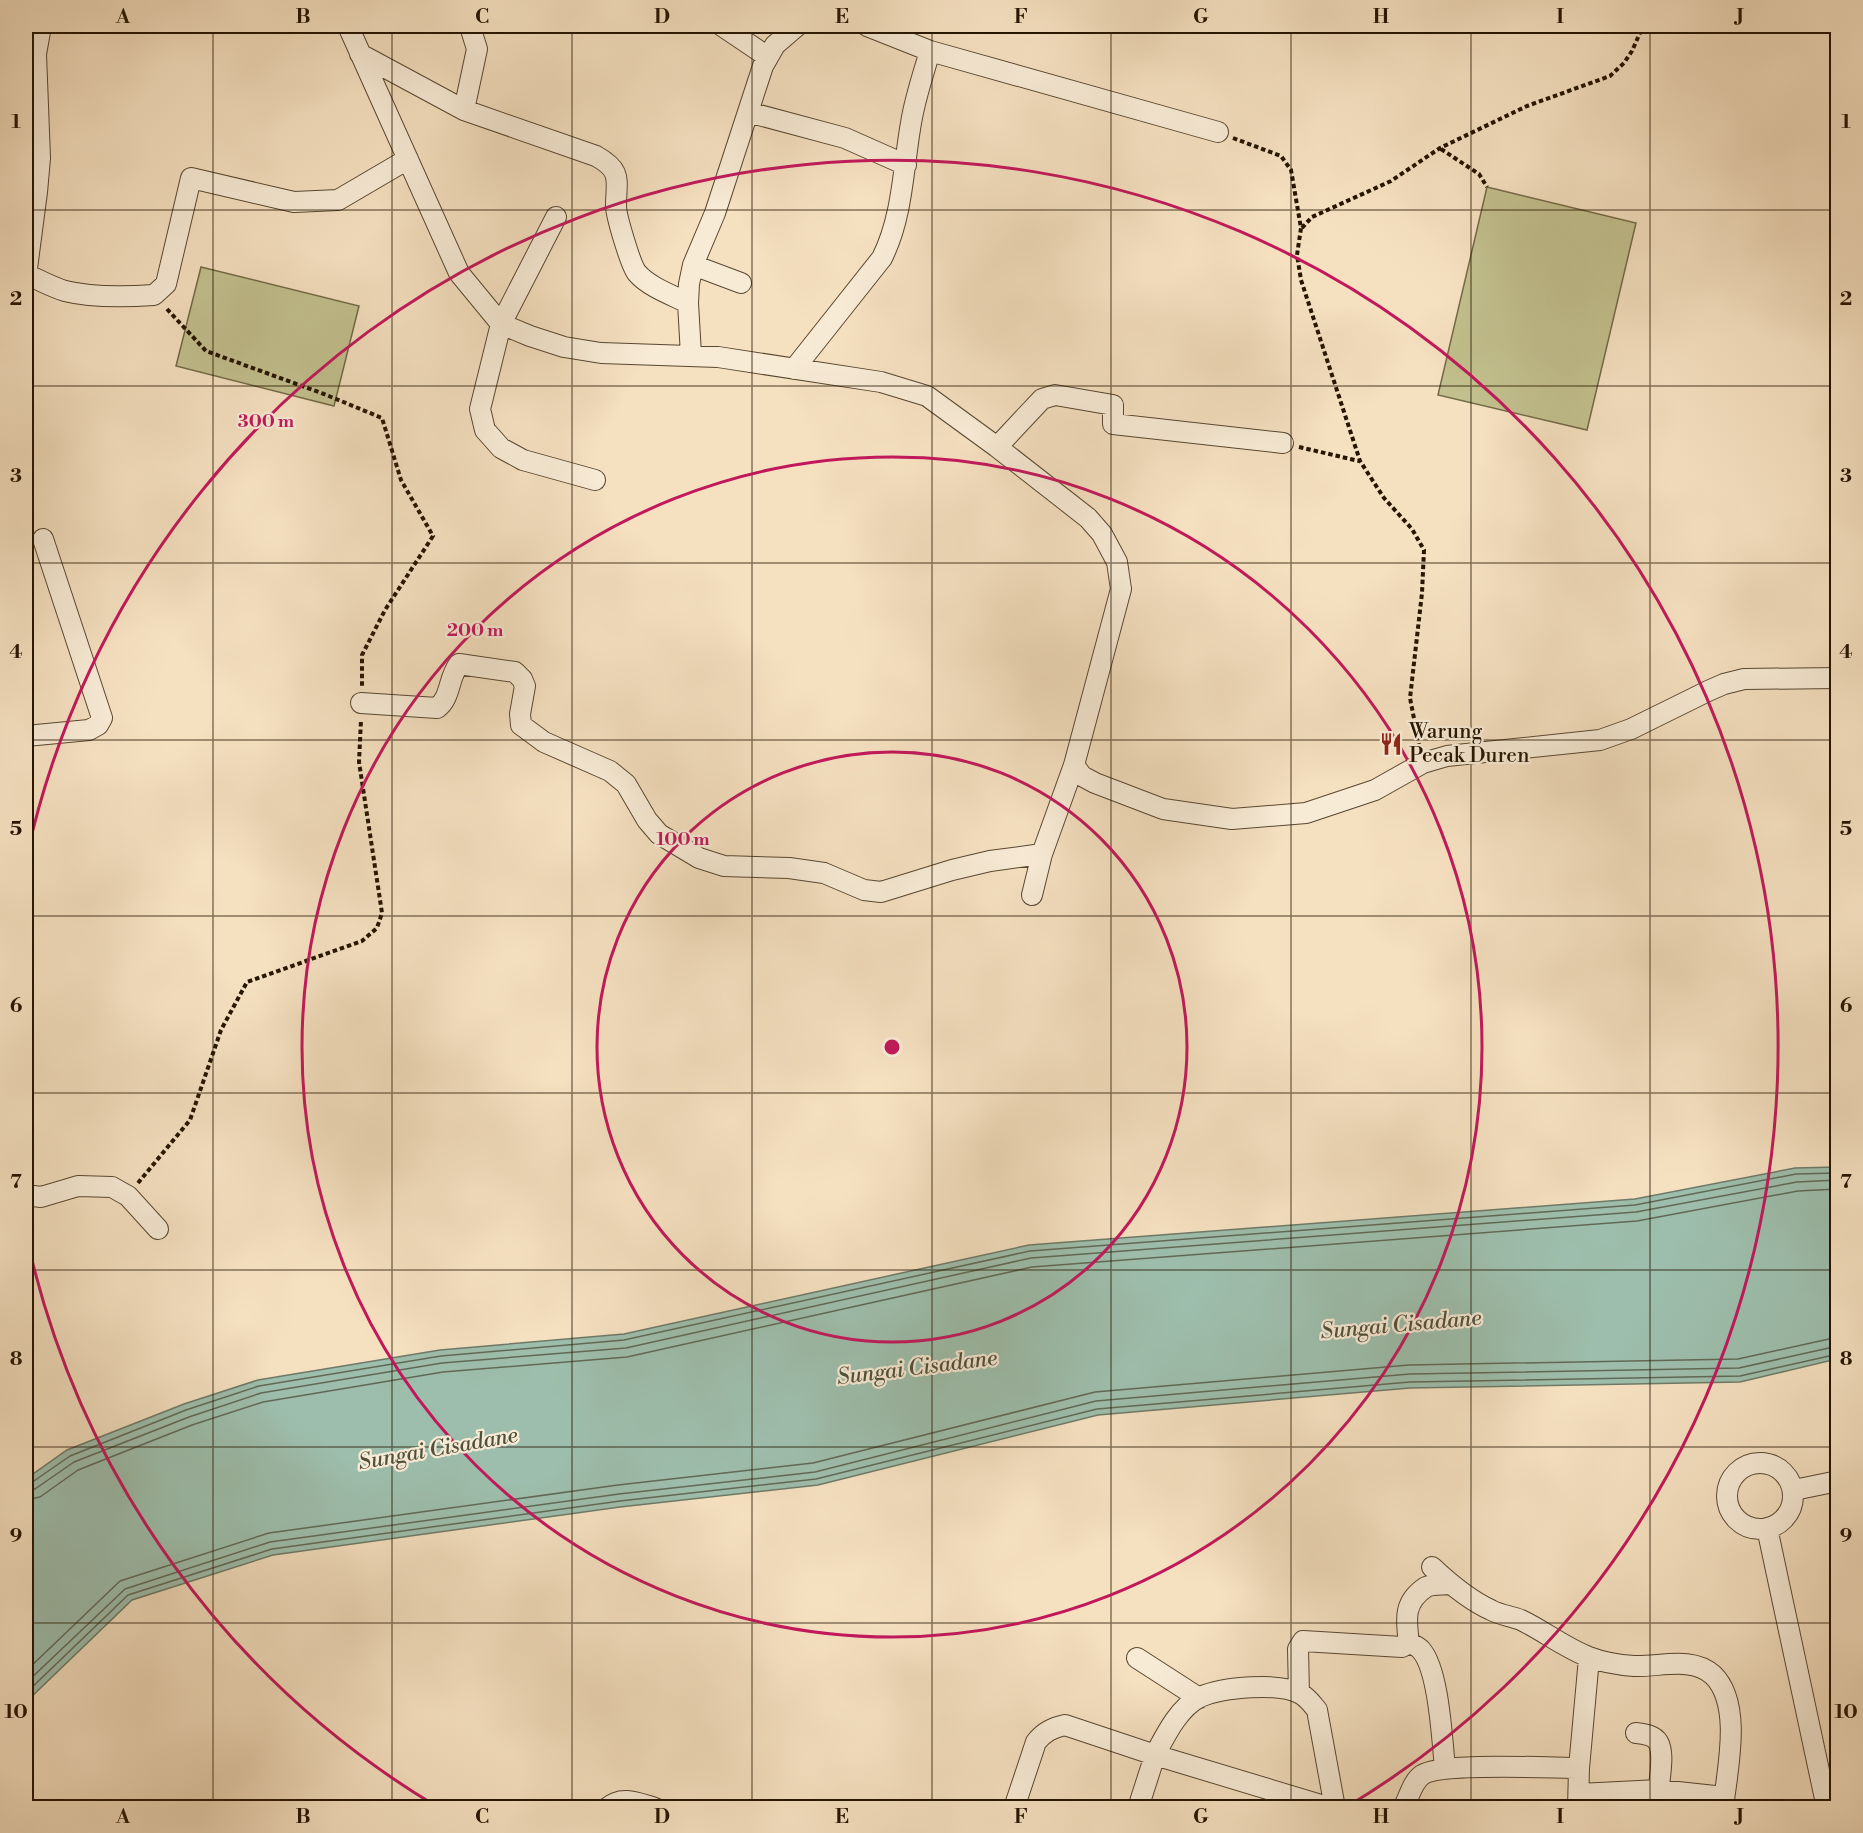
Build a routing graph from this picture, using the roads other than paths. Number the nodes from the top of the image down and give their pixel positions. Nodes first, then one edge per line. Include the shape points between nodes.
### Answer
1 (41, 26) edge
2 (348, 26) edge
3 (474, 26) edge
4 (722, 26) edge
5 (797, 26) edge
6 (867, 26) edge
7 (930, 51) junction
8 (360, 54) junction
9 (768, 57) junction
10 (464, 110) junction
11 (748, 112) junction
12 (1218, 132) road end
13 (408, 159) junction
14 (906, 165) junction
15 (556, 217) dead end
16 (693, 265) junction
17 (26, 275) edge
18 (741, 283) dead end
19 (688, 303) junction
20 (501, 324) junction
21 (691, 356) junction
22 (794, 369) junction
23 (1282, 443) road end
24 (997, 447) junction
25 (595, 480) dead end
26 (43, 539) dead end
27 (1838, 678) edge
28 (362, 703) road end
29 (26, 736) edge
30 (1074, 765) junction
31 (1042, 854) junction
32 (1032, 895) dead end
33 (26, 1195) edge
34 (158, 1230) dead end
35 (1838, 1481) edge
36 (1794, 1490) junction
37 (1767, 1528) junction
38 (1432, 1568) dead end
39 (1450, 1584) junction
40 (1409, 1643) junction
41 (1137, 1658) dead end
42 (1590, 1658) junction
43 (1299, 1693) junction
44 (1199, 1698) junction
45 (1636, 1733) dead end
46 (1155, 1755) junction
47 (1445, 1768) junction
48 (1579, 1768) junction
49 (1659, 1790) junction
50 (1578, 1801) edge
51 (1724, 1802) edge
52 (607, 1808) edge
53 (655, 1808) edge
54 (1014, 1808) edge
55 (1138, 1808) edge
56 (1333, 1808) edge
57 (1403, 1808) edge
58 (1827, 1808) edge

1 - 17 street via 36,54 40,158
2 - 8 street
3 - 10 street via 477,49
4 - 9 street
5 - 9 street via 775,45
6 - 7 street
7 - 12 street
7 - 14 street via 910,124
8 - 10 street
8 - 13 street
9 - 11 street
10 - 19 street via 608,162 615,171 616,208 636,272
11 - 14 street via 845,138
11 - 16 street via 715,213
13 - 17 street via 338,200 294,202 191,178 166,284 154,295 86,294
13 - 20 street via 459,273
14 - 22 street via 890,241 882,258
15 - 20 street
16 - 18 street
16 - 19 street
19 - 21 street
20 - 21 street via 530,336 592,351
20 - 25 street via 480,409 485,430 501,448 523,460
21 - 22 street
22 - 24 street via 881,382 927,396
23 - 24 street via 1113,424 1113,405 1054,395 1042,399
24 - 30 street via 1088,518 1117,562 1121,589
26 - 29 street via 102,718 89,729
27 - 30 street via 1744,679 1724,684 1600,740 1461,753 1423,763 1375,790 1306,813 1232,819 1163,809 1095,783 1082,776
28 - 31 street via 437,708 444,702 453,671 459,664 515,672 525,686 521,725 544,742 610,771 626,784 659,834 699,858 724,866 824,873 864,890 880,892 990,861
30 - 31 street
31 - 32 street
33 - 34 street via 41,1197 78,1186 112,1187 128,1196
35 - 36 street
36 - 37 street via 1788,1515
36 - 37 street via 1786,1474 1772,1464 1754,1462 1738,1470 1728,1484 1727,1502 1735,1518 1749,1527
37 - 58 street
38 - 39 street
39 - 40 street via 1427,1586 1409,1603
39 - 42 street via 1488,1609 1520,1620
40 - 43 street via 1402,1647 1303,1641 1298,1649
40 - 47 street via 1424,1654 1434,1681
41 - 44 street
42 - 48 street
42 - 51 street via 1635,1666 1683,1663 1713,1675 1728,1702 1731,1726
43 - 44 street via 1259,1686
43 - 56 street via 1317,1710
44 - 46 street via 1178,1716
45 - 49 street via 1653,1737 1659,1743
46 - 54 street via 1065,1725 1053,1728 1036,1742
46 - 55 street
46 - 56 street
47 - 48 street
47 - 57 street via 1423,1774
48 - 50 street
49 - 50 street
49 - 51 street
52 - 53 street via 624,1799

